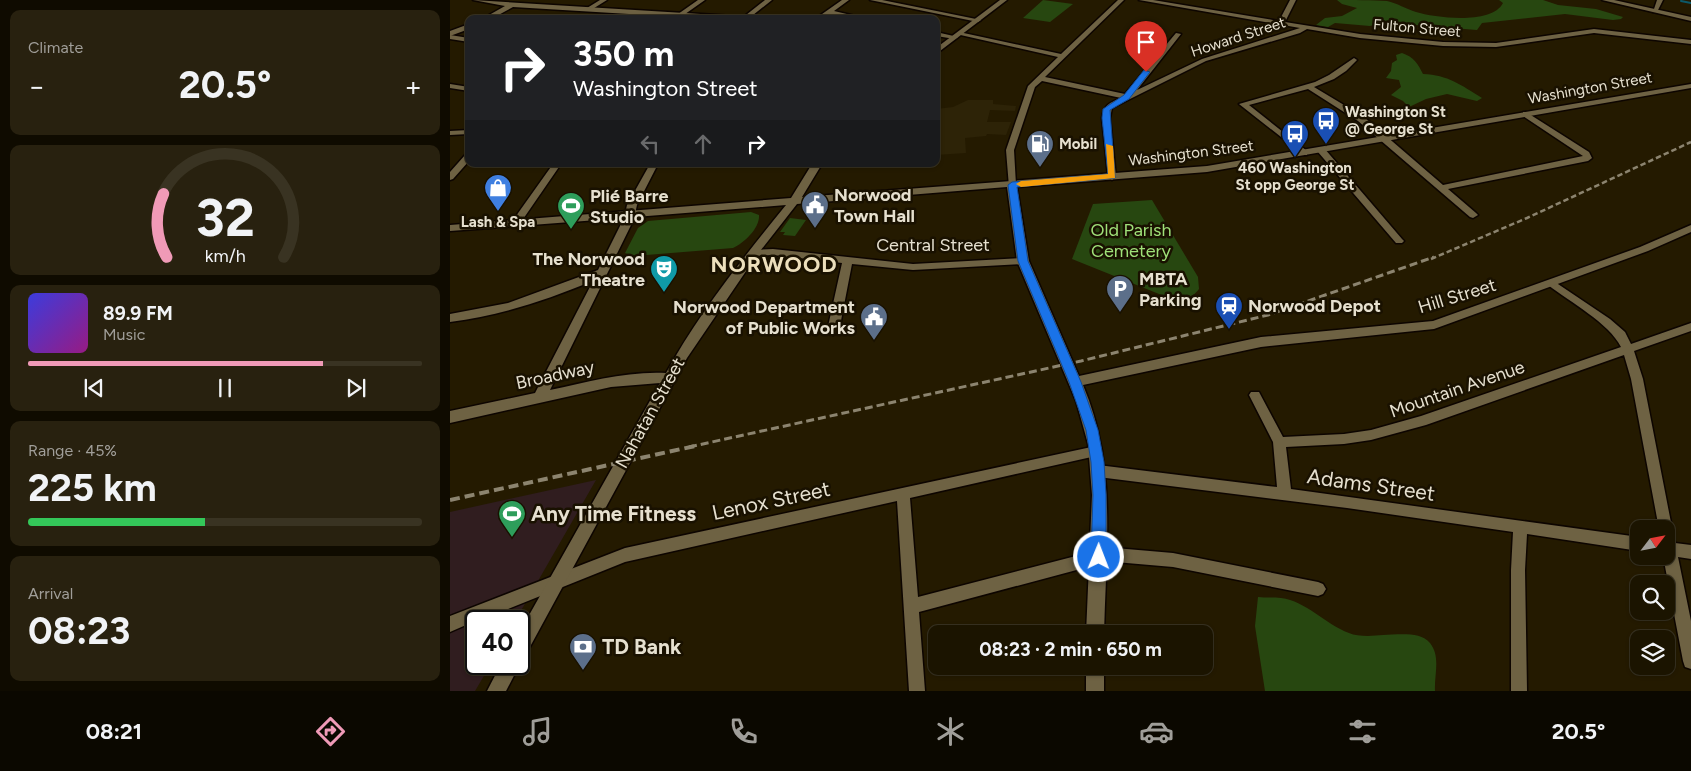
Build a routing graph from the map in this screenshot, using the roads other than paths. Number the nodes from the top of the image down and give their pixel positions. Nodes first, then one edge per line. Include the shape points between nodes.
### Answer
1 (476, 0) edge
2 (520, 0) edge
3 (604, 0) edge
4 (702, 0) edge
5 (769, 0) edge
6 (846, 0) edge
7 (873, 0) edge
8 (1004, 0) edge
9 (1121, 0) edge
10 (1142, 0) edge
11 (1293, 0) edge
12 (1605, 0) edge
13 (1660, 0) edge
14 (513, 4) junction
15 (589, 9) junction
16 (1655, 11) junction
17 (828, 12) junction
18 (682, 14) junction
19 (492, 15) edge
20 (698, 15) edge
21 (751, 15) edge
22 (824, 15) edge
23 (844, 15) edge
24 (1691, 19) edge
25 (978, 20) junction
26 (1281, 23) junction
27 (465, 28) edge
28 (1305, 28) junction
29 (940, 34) edge
30 (1178, 34) dead end
31 (450, 36) edge
32 (957, 36) junction
33 (465, 39) edge
34 (1691, 42) edge
35 (940, 49) edge
36 (1061, 56) junction
37 (1354, 60) dead end
38 (1039, 78) junction
39 (450, 86) edge
40 (1691, 86) edge
41 (1309, 87) junction
42 (465, 88) edge
43 (1127, 97) junction
44 (1526, 114) junction
45 (465, 132) edge
46 (450, 133) edge
47 (1384, 140) junction
48 (1321, 150) junction
49 (1304, 153) junction
50 (465, 161) edge
51 (555, 167) edge
52 (652, 167) edge
53 (815, 167) edge
54 (1112, 177) junction
55 (450, 178) edge
56 (1012, 185) junction
57 (1441, 188) junction
58 (793, 202) junction
59 (751, 205) junction
60 (630, 214) junction
61 (1473, 214) dead end
62 (516, 223) junction
63 (450, 228) edge
64 (1691, 228) edge
65 (768, 232) junction
66 (1399, 241) dead end
67 (753, 253) junction
68 (848, 260) junction
69 (1023, 261) junction
70 (603, 272) junction
71 (1552, 283) junction
72 (451, 319) edge
73 (1691, 327) edge
74 (833, 331) dead end
75 (1628, 348) junction
76 (668, 378) junction
77 (1075, 382) junction
78 (1255, 395) dead end
79 (540, 398) junction
80 (450, 417) edge
81 (1279, 442) junction
82 (1096, 451) junction
83 (1098, 471) junction
84 (903, 494) junction
85 (1285, 495) junction
86 (1664, 520) edge
87 (1520, 528) junction
88 (1630, 543) edge
89 (1675, 549) edge
90 (1691, 552) edge
91 (1099, 557) junction
92 (1671, 565) edge
93 (556, 582) junction
94 (1318, 589) dead end
95 (912, 606) junction
96 (530, 619) edge
97 (456, 621) edge
98 (1095, 625) edge
99 (1691, 661) edge
100 (505, 675) edge
101 (1095, 675) edge
102 (496, 691) edge
103 (917, 691) edge
104 (1094, 691) edge
105 (1519, 691) edge

1 - 14 main road
2 - 14 main road
3 - 15 street
4 - 18 street
5 - 21 street
6 - 17 street
7 - 25 street
8 - 25 main road
9 - 36 street
10 - 26 street, Fulton Street via 1200,7
11 - 26 street
12 - 16 main road
13 - 16 street
14 - 15 main road
14 - 19 main road
15 - 18 main road
16 - 24 main road
17 - 22 street
17 - 23 street
18 - 20 main road
25 - 32 main road
26 - 28 street, Fulton Street
27 - 31 main road
28 - 34 street, Fulton Street via 1389,40 1478,46 1594,31
28 - 43 street, Howard Street via 1204,60
29 - 32 street
30 - 43 street
31 - 33 street
32 - 35 main road
32 - 36 street
36 - 38 street
37 - 41 street via 1348,68
38 - 43 street
38 - 56 street via 1032,86 1014,134 1010,150
39 - 42 street
40 - 44 main road, Washington Street
41 - 47 street via 1354,114
41 - 49 street via 1243,104
43 - 54 street, Howard Street via 1106,109
44 - 47 main road, Washington Street
44 - 57 street via 1588,156 1585,160
45 - 46 street
47 - 48 main road, Washington Street
47 - 57 street
48 - 49 main road, Washington Street
48 - 66 street
49 - 54 main road, Washington Street via 1211,168
50 - 55 street
51 - 62 street
52 - 60 street
53 - 58 main road, Nahatan Street
54 - 56 main road, Washington Street
56 - 58 main road, Washington Street
56 - 69 main road
57 - 61 street
58 - 59 main road, Washington Street
58 - 65 main road, Nahatan Street
59 - 60 main road, Washington Street
59 - 65 main road via 762,206 769,213
60 - 62 main road, Washington Street
60 - 70 main road
62 - 63 main road, Washington Street
64 - 71 main road, Hill Street
65 - 67 main road, Nahatan Street
67 - 68 street, Central Street
67 - 76 main road, Nahatan Street via 700,326
68 - 69 street, Central Street via 913,267
68 - 74 street
69 - 77 main road
70 - 72 main road via 520,305
70 - 79 main road
71 - 75 street via 1606,322 1621,335
71 - 77 main road, Hill Street via 1429,326 1261,342
73 - 75 street, Mountain Avenue
75 - 81 street, Mountain Avenue via 1422,421 1371,435
75 - 86 street
76 - 79 main road, Broadway via 628,380
76 - 93 main road, Nahatan Street
77 - 82 main road via 1088,415
78 - 81 street
79 - 80 main road, Broadway
81 - 85 street
82 - 83 main road
82 - 84 street, Lenox Street
83 - 85 street, Adams Street
83 - 91 main road
84 - 93 street, Lenox Street via 626,555
84 - 95 street
85 - 87 street, Adams Street
87 - 88 street, Adams Street
87 - 105 street
89 - 90 street
91 - 94 street via 1115,555 1173,560
91 - 95 street
91 - 98 main road
92 - 99 street
93 - 96 main road, Nahatan Street
93 - 97 street, Lenox Street
95 - 103 street
100 - 102 main road
101 - 104 main road

